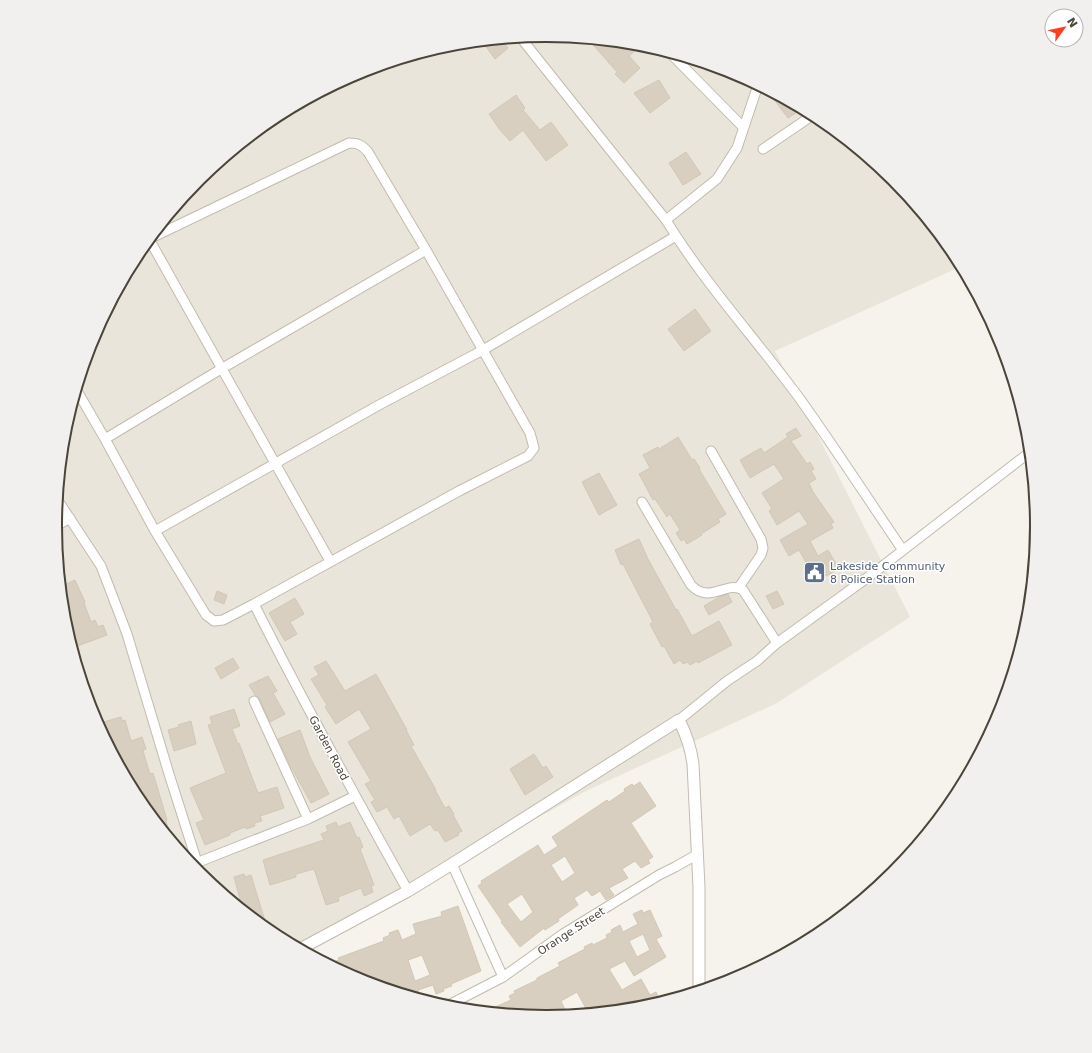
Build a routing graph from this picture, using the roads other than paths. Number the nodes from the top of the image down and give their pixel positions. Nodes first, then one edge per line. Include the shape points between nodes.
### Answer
1 (525, 43) edge
2 (678, 61) edge
3 (756, 90) edge
4 (806, 119) edge
5 (743, 127) junction
6 (763, 149) dead end
7 (666, 220) junction
8 (161, 233) edge
9 (676, 236) junction
10 (152, 245) edge
11 (426, 250) junction
12 (483, 350) junction
13 (221, 369) junction
14 (80, 395) edge
15 (105, 438) junction
16 (711, 452) dead end
17 (1025, 456) edge
18 (275, 463) junction
19 (642, 502) dead end
20 (63, 507) edge
21 (70, 518) junction
22 (62, 523) edge
23 (155, 531) junction
24 (902, 549) junction
25 (330, 561) junction
26 (739, 587) junction
27 (254, 604) junction
28 (777, 643) junction
29 (254, 701) dead end
30 (679, 720) junction
31 (355, 796) junction
32 (308, 819) junction
33 (698, 854) junction
34 (192, 857) edge
35 (197, 862) edge
36 (452, 864) junction
37 (408, 891) junction
38 (305, 946) edge
39 (503, 977) junction
40 (699, 986) edge
41 (454, 1002) edge

1 - 7 street
2 - 5 street
3 - 5 street
4 - 6 street
5 - 7 street via 737,148 717,179
7 - 9 street
8 - 11 street via 349,143 356,143 368,152
9 - 12 street
9 - 24 street via 799,399
10 - 13 street
11 - 12 street
11 - 13 street
12 - 18 street
12 - 25 street via 530,433 534,448 528,456
13 - 15 street
13 - 18 street
14 - 15 street
15 - 23 street
16 - 26 street via 761,539 763,548
17 - 24 street
18 - 23 street
18 - 25 street
19 - 26 street via 695,590 707,593
20 - 21 street
21 - 22 street
21 - 34 street via 101,566 127,634
23 - 27 street via 206,615 214,621 223,620
24 - 28 street
25 - 27 street
26 - 28 street
27 - 31 street, Garden Road
28 - 30 street
29 - 32 street
30 - 33 street via 692,753
30 - 36 street
31 - 32 street
31 - 37 street, Garden Road
32 - 35 street
33 - 39 street, Orange Street via 563,934
33 - 40 street
36 - 37 street
36 - 39 street
37 - 38 street
39 - 41 street, Orange Street

